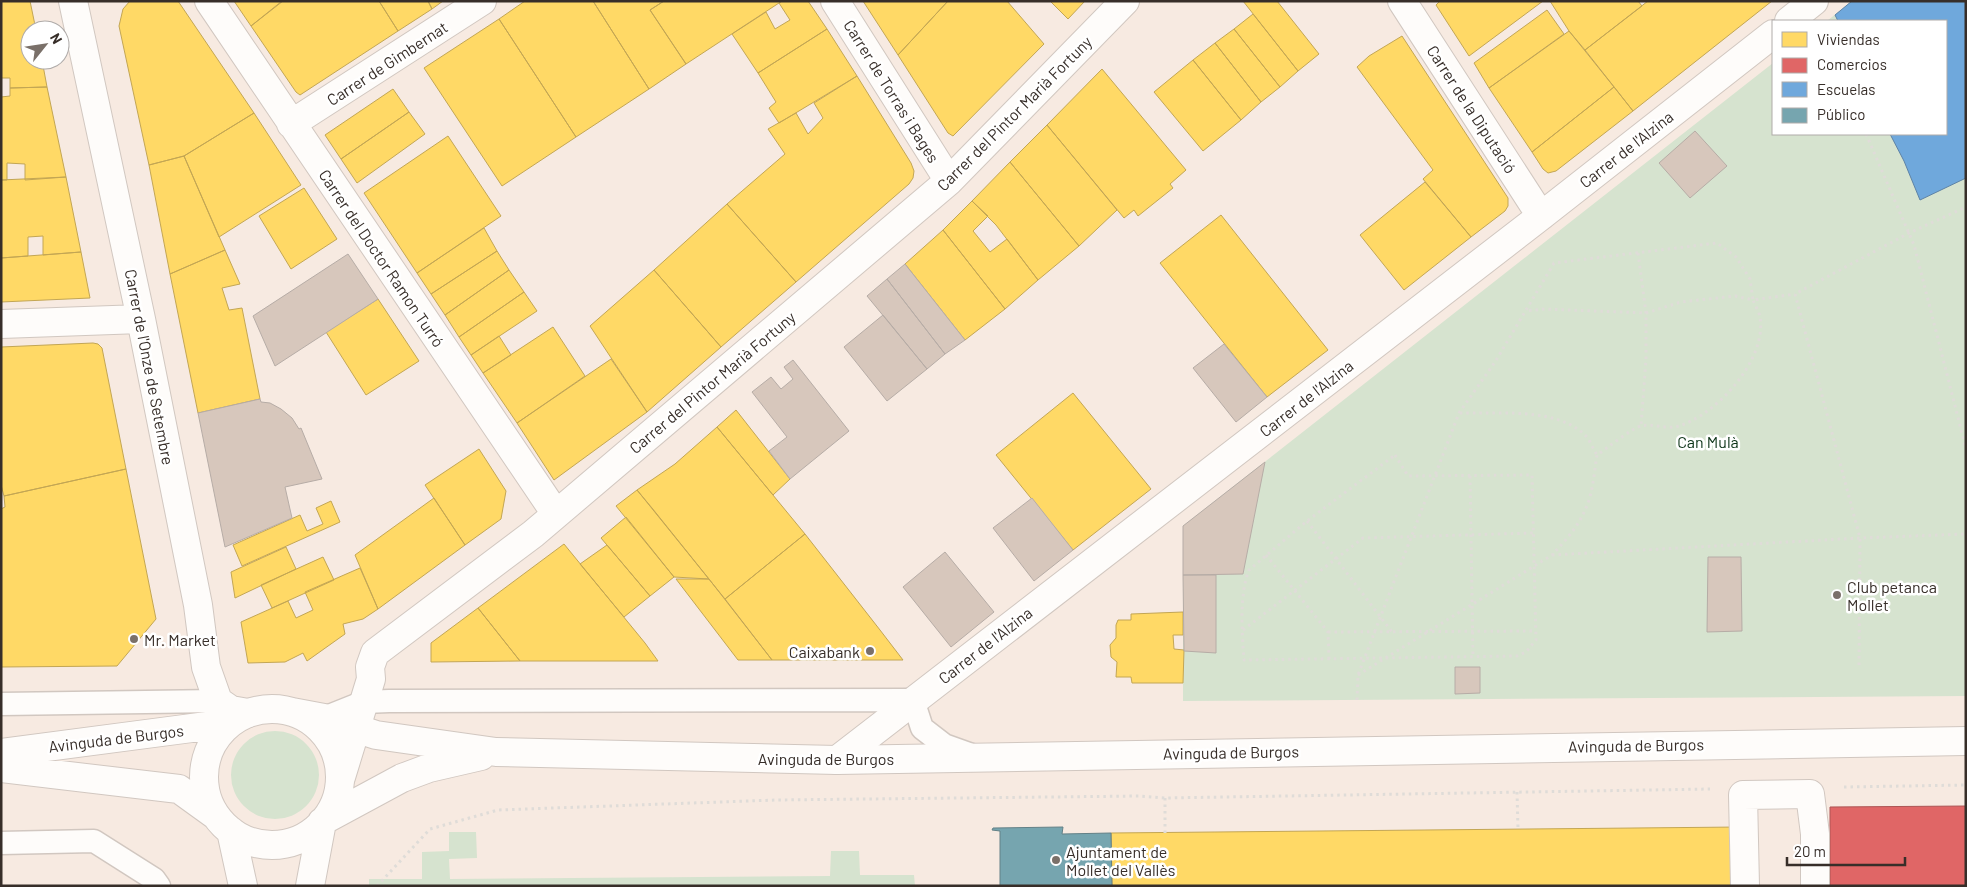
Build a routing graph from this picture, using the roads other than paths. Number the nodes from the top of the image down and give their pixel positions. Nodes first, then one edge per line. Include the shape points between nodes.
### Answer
1 (73, 1) edge
2 (209, 1) edge
3 (482, 1) edge
4 (835, 1) edge
5 (1125, 1) edge
6 (1402, 1) edge
7 (1814, 1) edge
8 (1790, 20) edge
9 (1772, 35) edge
10 (291, 124) junction
11 (949, 181) junction
12 (1541, 216) junction
13 (142, 319) junction
14 (1, 324) edge
15 (556, 514) junction
16 (913, 700) junction
17 (364, 702) junction
18 (1, 704) edge
19 (232, 712) junction
20 (292, 712) junction
21 (324, 718) junction
22 (356, 729) junction
23 (1966, 741) edge
24 (496, 752) junction
25 (1, 753) edge
26 (977, 757) junction
27 (837, 760) junction
28 (1, 768) edge
29 (341, 777) junction
30 (324, 821) junction
31 (223, 823) junction
32 (1, 843) edge
33 (159, 886) edge
34 (243, 886) edge
35 (310, 886) edge
36 (1745, 886) edge
37 (1815, 886) edge

1 - 13 street, Carrer de l'Onze de Setembre
2 - 10 street, Carrer del Doctor Ramon Turró
3 - 10 street, Carrer de Gimbernat
4 - 11 street, Carrer de Torras i Bages
5 - 11 street, Carrer del Pintor Marià Fortuny
6 - 12 street, Carrer de la Diputació
7 - 8 street
9 - 12 street, Carrer de l'Alzina
10 - 15 street, Carrer del Doctor Ramon Turró
11 - 15 street, Carrer del Pintor Marià Fortuny
12 - 16 street, Carrer de l'Alzina
13 - 14 street
13 - 19 street, Carrer de l'Onze de Setembre via 198,605 206,667
15 - 17 street, Carrer del Pintor Marià Fortuny via 375,653
16 - 17 lane
16 - 26 lane via 922,728 944,745
16 - 27 street, Carrer de l'Alzina
17 - 21 lane
17 - 22 street, Carrer del Pintor Marià Fortuny
18 - 19 lane
19 - 20 street via 278,709
19 - 25 street, Avinguda de Burgos
19 - 31 street via 208,756 204,776 207,796
20 - 21 street, Avinguda de Burgos
20 - 29 street via 312,721 328,736 338,756
21 - 22 street, Avinguda de Burgos
22 - 24 street, Avinguda de Burgos via 376,735
22 - 29 street, Carrer del Pintor Marià Fortuny
23 - 26 street, Avinguda de Burgos
24 - 27 street, Avinguda de Burgos
24 - 30 street, Avinguda de Burgos via 402,778
26 - 27 street, Avinguda de Burgos
28 - 31 street, Avinguda de Burgos via 178,789
29 - 30 street
30 - 31 street via 309,835 283,846 261,846 250,842
30 - 35 street
31 - 34 street
32 - 33 lane via 94,841 154,879
36 - 37 street via 1742,795 1810,794 1815,834

